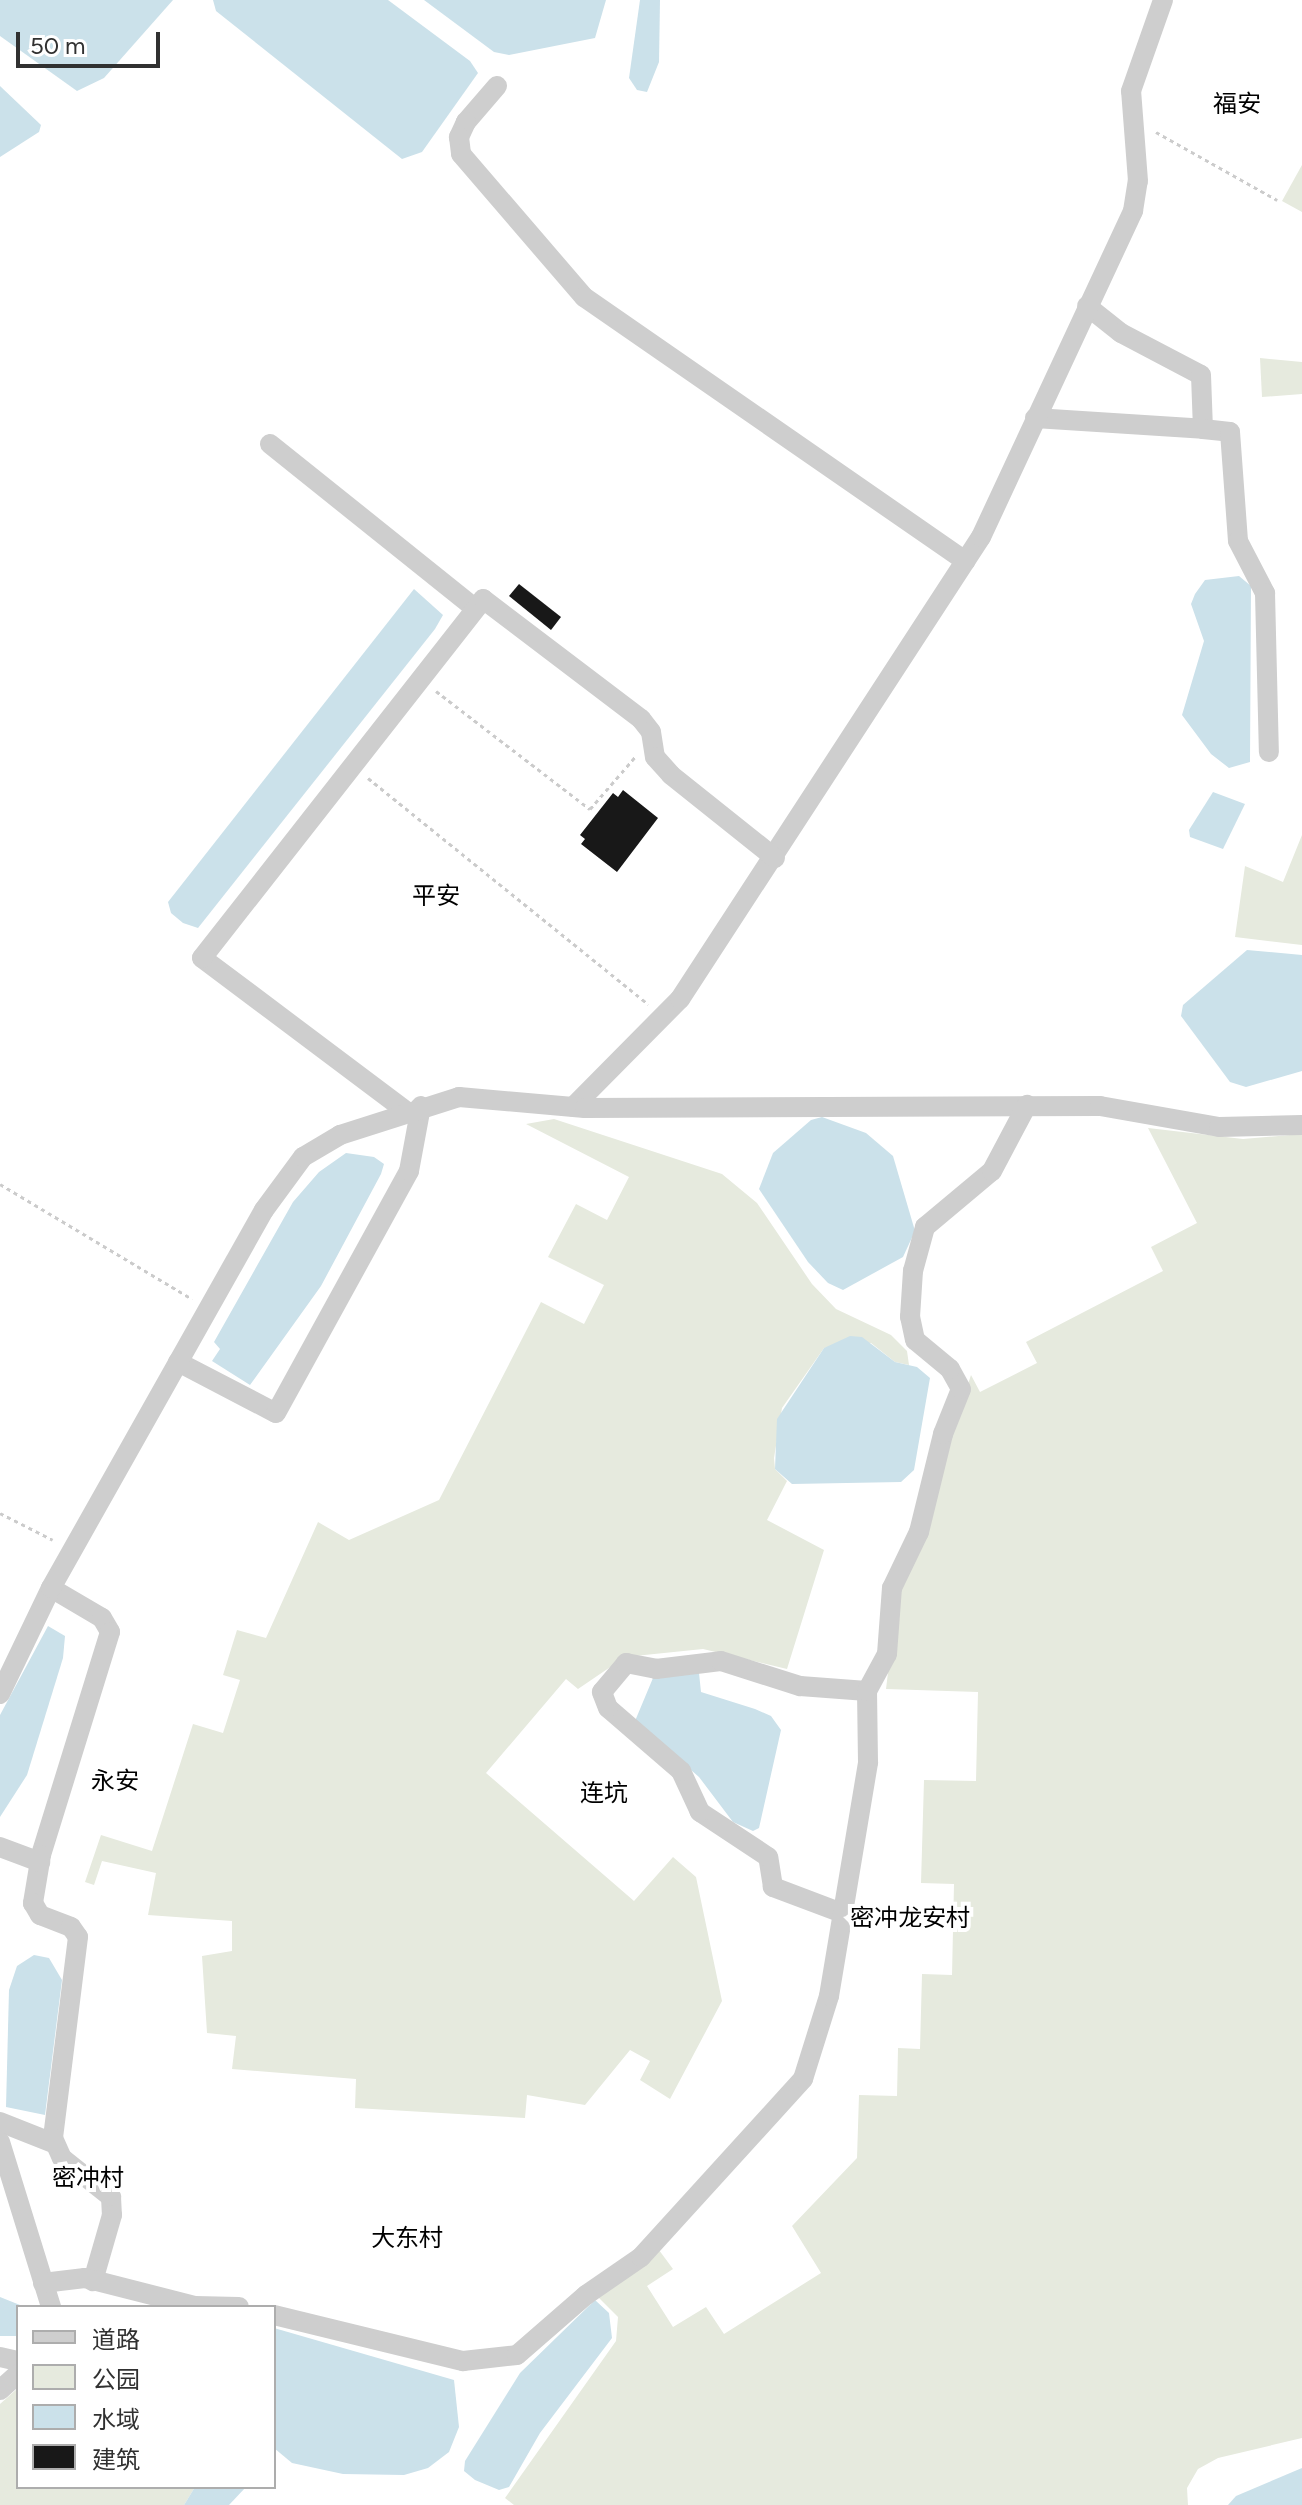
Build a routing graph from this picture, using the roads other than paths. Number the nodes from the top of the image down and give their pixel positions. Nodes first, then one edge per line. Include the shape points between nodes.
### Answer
1 (1163, 0) edge
2 (497, 86) dead end
3 (1087, 306) junction
4 (1035, 418) junction
5 (1203, 429) junction
6 (270, 444) dead end
7 (965, 561) junction
8 (475, 608) junction
9 (1269, 752) dead end
10 (775, 858) junction
11 (1027, 1105) junction
12 (573, 1107) junction
13 (414, 1108) junction
14 (1302, 1125) edge
15 (178, 1362) junction
16 (51, 1588) junction
17 (867, 1691) junction
18 (0, 1694) edge
19 (0, 1847) edge
20 (40, 1862) junction
21 (842, 1913) junction
22 (0, 2122) edge
23 (0, 2142) edge
24 (53, 2143) junction
25 (93, 2281) junction
26 (43, 2283) junction
27 (51, 2305) edge
28 (191, 2305) edge
29 (276, 2315) edge
30 (16, 2376) edge
31 (0, 2390) edge

1 - 3 street via 1136,71 1131,119 1136,198
2 - 7 street via 466,122 459,137 461,154 584,297
3 - 4 street
3 - 5 street via 1121,333 1201,375
4 - 5 street
4 - 7 street
5 - 9 street via 1230,432 1238,541 1265,593
6 - 8 street
7 - 10 street
8 - 10 street via 483,599 641,719 655,757 671,775
8 - 13 street via 202,958
10 - 12 street via 665,1017
11 - 12 street
11 - 14 street via 1126,1108 1219,1127
11 - 17 street via 992,1171 922,1233 913,1271 911,1329 918,1345 950,1369 961,1389 943,1434 919,1532 892,1588 887,1654
12 - 13 street via 459,1097
13 - 15 street via 340,1135 303,1157 264,1210
13 - 15 street via 409,1171 276,1413
15 - 16 street
16 - 18 street
16 - 20 street via 102,1618 110,1632
17 - 21 street via 868,1762
17 - 21 street via 800,1686 721,1661 656,1669 626,1663 602,1692 608,1708 681,1771 700,1812 768,1857 773,1887
19 - 20 street
20 - 24 street via 34,1909 71,1927 78,1937
21 - 29 street via 829,1996 803,2079 641,2257 577,2302 527,2350 463,2361
22 - 24 street
23 - 26 street
24 - 25 street via 74,2169 111,2197 112,2215
25 - 26 street
25 - 28 street
26 - 27 street
30 - 31 street

